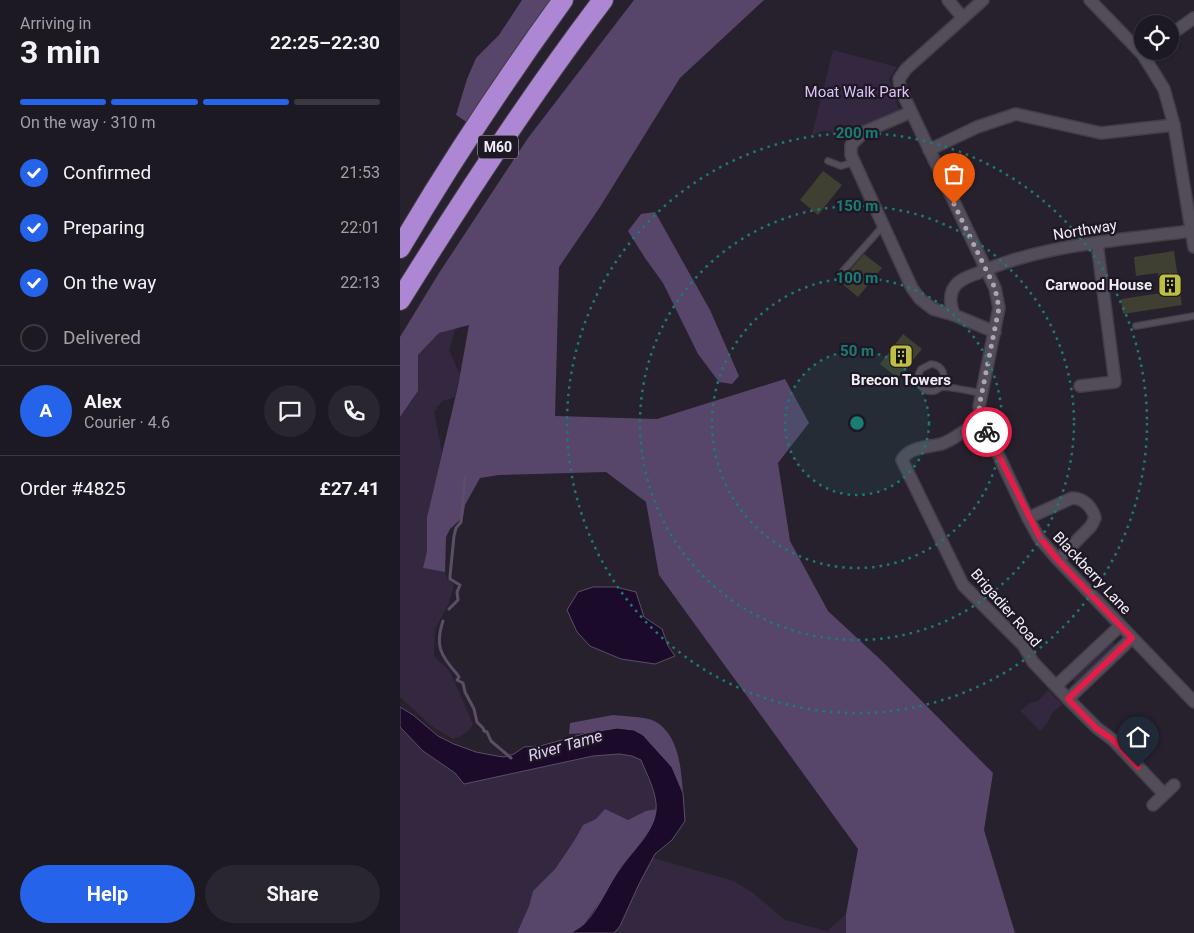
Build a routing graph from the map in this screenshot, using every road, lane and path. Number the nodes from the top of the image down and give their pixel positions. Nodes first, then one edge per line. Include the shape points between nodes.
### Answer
1 (563, 0) edge
2 (603, 0) edge
3 (948, 0) edge
4 (983, 0) edge
5 (1090, 0) edge
6 (963, 18) junction
7 (1194, 18) edge
8 (1179, 29) edge
9 (1134, 42) edge
10 (1150, 60) edge
11 (911, 112) junction
12 (1174, 125) junction
13 (929, 150) junction
14 (828, 161) dead end
15 (854, 162) junction
16 (883, 225) junction
17 (1191, 231) junction
18 (1097, 243) junction
19 (1194, 247) edge
20 (400, 248) edge
21 (986, 269) junction
22 (843, 271) dead end
23 (400, 300) edge
24 (954, 316) junction
25 (1194, 316) edge
26 (1136, 326) dead end
27 (994, 332) junction
28 (941, 386) junction
29 (1080, 386) dead end
30 (981, 393) junction
31 (982, 422) junction
32 (1028, 518) junction
33 (1058, 560) junction
34 (1120, 626) junction
35 (1132, 638) junction
36 (1056, 686) junction
37 (1068, 699) junction
38 (1194, 702) edge
39 (1174, 785) dead end
40 (1164, 794) junction
41 (1153, 806) dead end

1 - 20 highway, M60 via 447,170
2 - 23 highway, M60 via 516,120
3 - 6 street
4 - 6 street, Blackberry Lane
5 - 9 street
6 - 11 street, Blackberry Lane via 899,79
7 - 8 street
10 - 12 street via 1164,89
11 - 13 street, Blackberry Lane
11 - 15 street via 857,138 851,145
12 - 13 street via 1100,133 1016,114 977,127
12 - 17 street
13 - 21 street, Blackberry Lane
14 - 15 lane via 841,166
15 - 16 street
16 - 22 lane
16 - 24 street via 920,299 934,309
17 - 18 street, Northway
17 - 19 street
18 - 21 street, Northway via 1029,254
18 - 29 street via 1115,382
21 - 24 street, Northway via 960,281 954,288 951,295
21 - 27 street, Blackberry Lane via 995,288 999,308
24 - 27 street
25 - 26 lane
27 - 30 street, Blackberry Lane
28 - 28 lane via 933,391 922,387 918,380 921,369 930,364 939,367 944,375
28 - 30 lane
30 - 31 street, Blackberry Lane
31 - 32 street, Blackberry Lane
31 - 36 street, Brigadier Road via 942,444 907,454 902,460 963,585 1022,645
32 - 33 street, Blackberry Lane
32 - 33 street via 1072,498 1079,498 1094,512 1091,526
33 - 34 street, Blackberry Lane
34 - 35 street, Blackberry Lane
34 - 36 street
35 - 37 street
35 - 38 street, Blackberry Lane
36 - 37 street, Brigadier Road
37 - 40 street, Brigadier Road via 1096,728 1113,740
39 - 40 street
40 - 41 street

